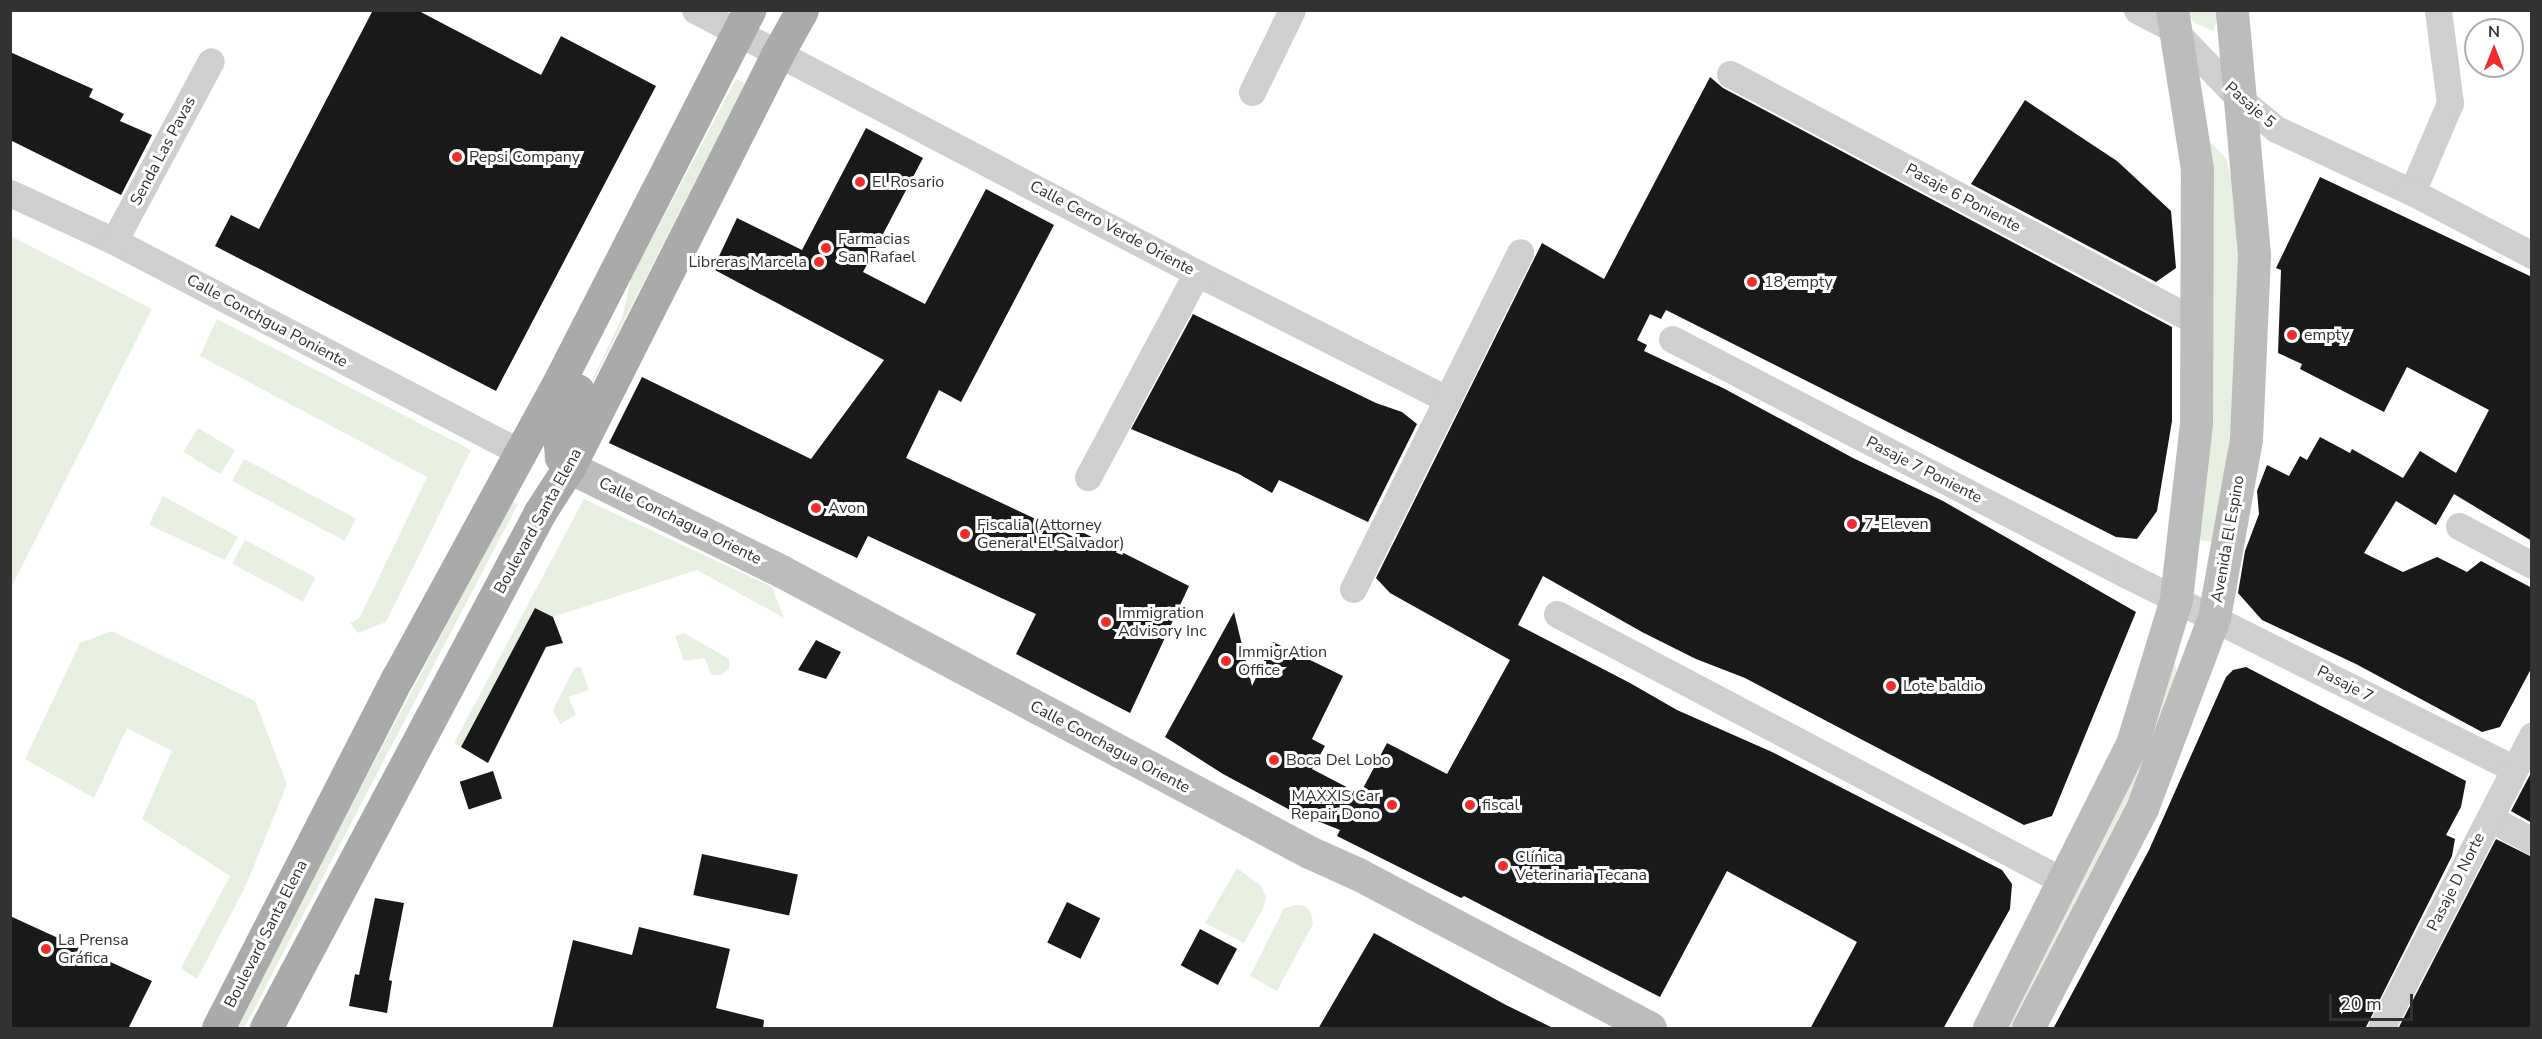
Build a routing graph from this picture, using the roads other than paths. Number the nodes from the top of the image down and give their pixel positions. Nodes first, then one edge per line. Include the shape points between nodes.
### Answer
1 (694, 10) edge
2 (802, 10) edge
3 (1293, 10) edge
4 (2137, 10) edge
5 (2232, 10) edge
6 (2438, 10) edge
7 (2173, 20) edge
8 (743, 22) edge
9 (777, 55) junction
10 (211, 61) dead end
11 (1730, 74) dead end
12 (1252, 92) dead end
13 (2240, 99) junction
14 (2412, 192) junction
15 (10, 193) edge
16 (114, 241) junction
17 (1520, 252) dead end
18 (2532, 255) edge
19 (618, 266) junction
20 (1197, 273) junction
21 (2197, 322) junction
22 (1672, 339) dead end
23 (1448, 400) junction
24 (521, 453) junction
25 (569, 467) junction
26 (1088, 477) dead end
27 (2459, 526) dead end
28 (2532, 565) edge
29 (1353, 589) dead end
30 (2176, 599) junction
31 (1557, 615) dead end
32 (2214, 617) junction
33 (474, 637) junction
34 (2532, 736) edge
35 (2514, 769) junction
36 (2490, 818) junction
37 (2532, 841) edge
38 (2063, 880) junction
39 (218, 1029) edge
40 (266, 1029) edge
41 (1650, 1029) edge
42 (1989, 1029) edge
43 (2028, 1029) edge
44 (2381, 1029) edge

1 - 8 street, Calle Cerro Verde Oriente
2 - 9 main road, Boulevard Santa Elena
3 - 12 street
4 - 7 street, Pasaje 5
5 - 13 main road, Avenida El Espino
6 - 14 street via 2450,103
7 - 13 street, Pasaje 5
7 - 21 main road via 2197,169
8 - 9 street, Calle Cerro Verde Oriente
8 - 19 main road, Boulevard Santa Elena
9 - 20 street, Calle Cerro Verde Oriente
9 - 25 main road, Boulevard Santa Elena
10 - 16 street, Senda Las Pavas
11 - 21 street, Pasaje 6 Poniente
13 - 14 street, Pasaje 5 via 2277,129
13 - 32 main road, Avenida El Espino via 2254,254 2246,439
14 - 18 street, Pasaje 5
15 - 16 street, Calle Conchgua Poniente
16 - 24 street, Calle Conchgua Poniente
17 - 23 street
19 - 24 main road, Boulevard Santa Elena
19 - 25 main road via 621,285 615,316 560,424 561,457
20 - 23 street, Calle Cerro Verde Oriente
20 - 26 street
21 - 30 main road via 2196,423
22 - 30 street, Pasaje 7 Poniente
23 - 29 street
24 - 33 main road via 537,465 537,489 485,582 478,601
24 - 39 main road, Boulevard Santa Elena via 398,677
25 - 33 main road, Boulevard Santa Elena via 540,512
25 - 41 main road, Calle Conchagua Oriente via 781,571
27 - 28 street
30 - 32 street, Pasaje 7
30 - 38 main road via 2132,744
31 - 38 street
32 - 35 street, Pasaje 7
32 - 43 main road, Avenida El Espino via 2142,808
33 - 40 main road, Boulevard Santa Elena
34 - 35 street, Pasaje D Norte
35 - 36 street, Pasaje D Norte
36 - 37 street
36 - 44 street, Pasaje D Norte
38 - 42 main road

